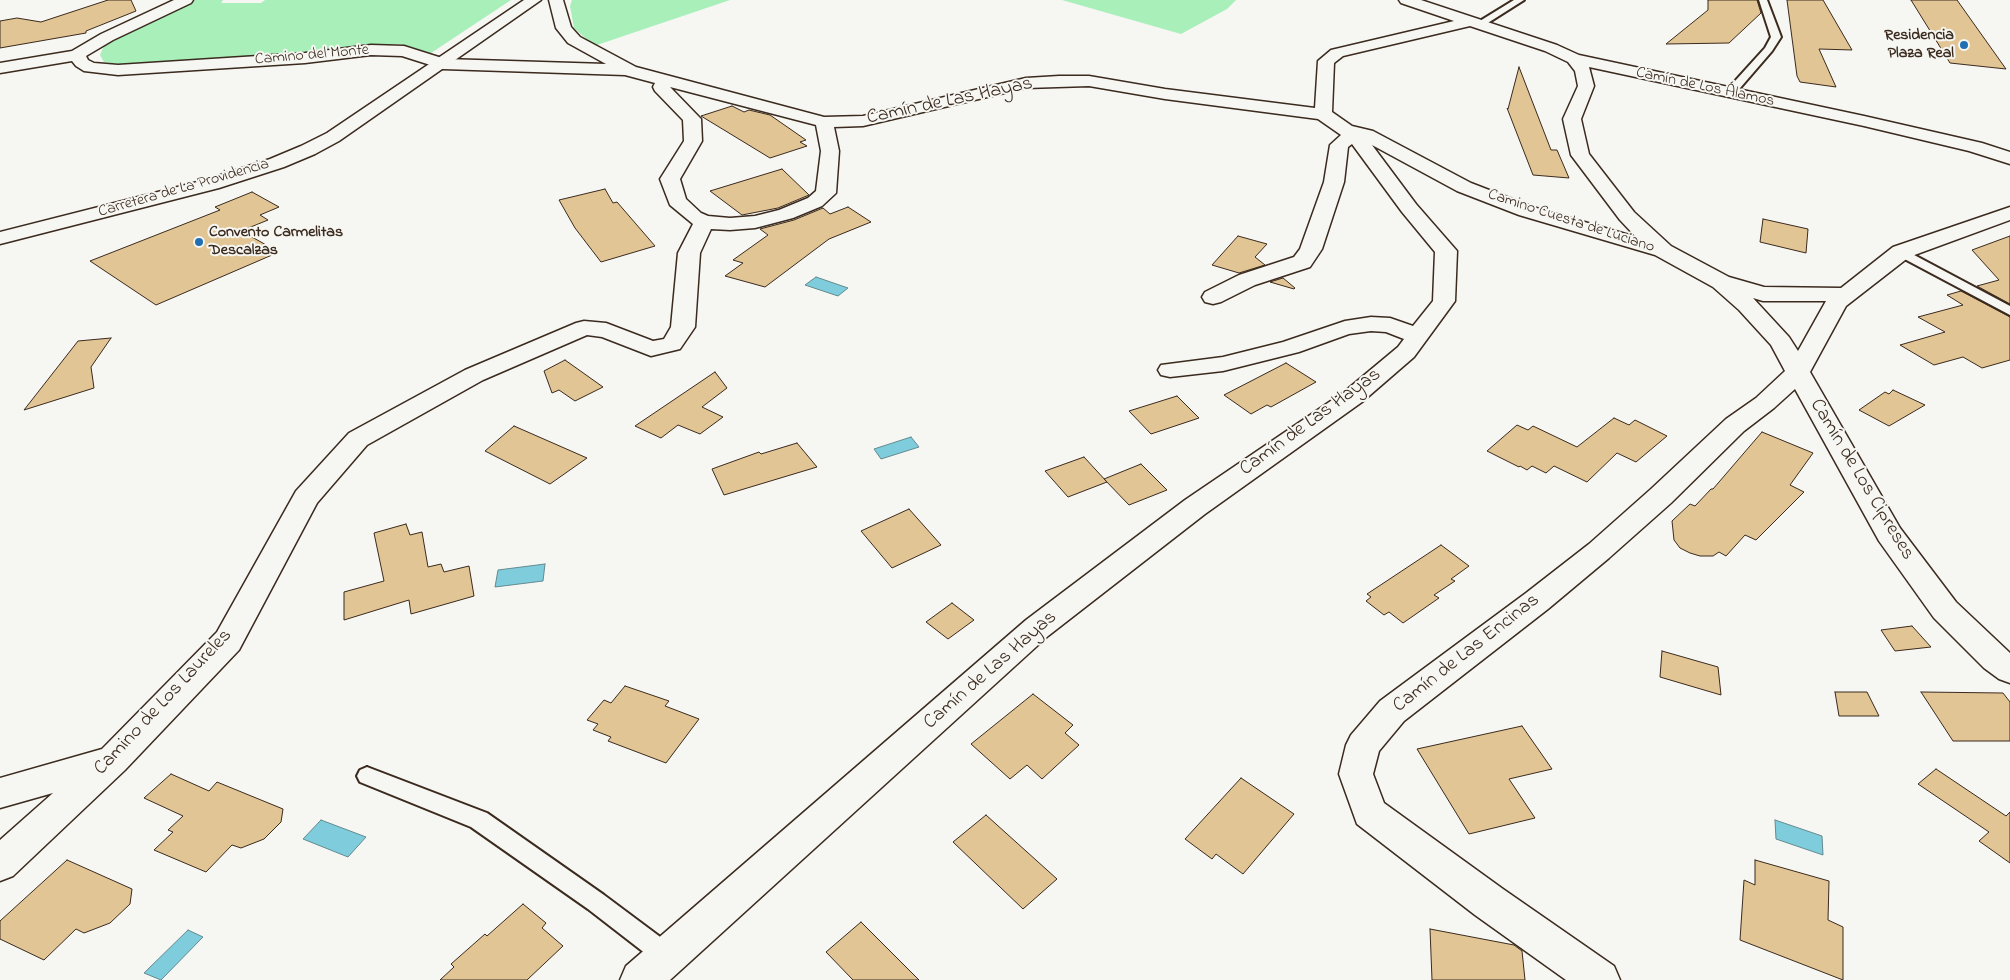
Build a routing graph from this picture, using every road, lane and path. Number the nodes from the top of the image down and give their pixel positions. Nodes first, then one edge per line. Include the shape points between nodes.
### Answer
1 (186, 0) edge
2 (534, 0) edge
3 (556, 0) edge
4 (1406, 0) edge
5 (1520, 0) edge
6 (1763, 0) edge
7 (1474, 23) junction
8 (77, 55) junction
9 (1574, 59) junction
10 (443, 64) junction
11 (0, 68) edge
12 (630, 71) junction
13 (666, 81) junction
14 (1730, 94) junction
15 (1323, 114) junction
16 (824, 122) junction
17 (1351, 133) junction
18 (2009, 158) edge
19 (2010, 213) edge
20 (704, 222) junction
21 (0, 238) edge
22 (1663, 251) junction
23 (1901, 252) junction
24 (1721, 282) junction
25 (1846, 294) junction
26 (1213, 297) dead end
27 (2010, 311) edge
28 (1418, 336) junction
29 (1170, 370) dead end
30 (1797, 373) junction
31 (2010, 670) edge
32 (113, 760) junction
33 (367, 776) dead end
34 (0, 793) edge
35 (0, 864) edge
36 (667, 956) junction
37 (640, 980) edge
38 (1600, 980) edge

1 - 8 street via 107,37
2 - 10 street, Carretera de La Providencia
3 - 12 street, Camín de Las Hayas via 564,28 574,40
4 - 7 street, Camín de Los Álamos
5 - 7 lane
6 - 14 lane via 1776,36
7 - 9 street, Camín de Los Álamos via 1551,48
7 - 15 street via 1337,53 1326,61
8 - 10 street, Camino del Monte via 82,64 90,68 118,70 305,58 371,50 404,51
8 - 11 street
9 - 14 street, Camín de Los Álamos
9 - 22 street via 1583,70 1586,86 1572,119 1580,154 1627,216
10 - 12 street, Camino del Monte
10 - 21 street, Carretera de La Providencia via 333,137 277,163 212,184
12 - 13 street, Camín de Las Hayas
13 - 16 street, Camín de Las Hayas
13 - 20 street via 661,87 692,119 693,141 670,179 677,201
14 - 18 street, Camín de Los Álamos via 1864,121
15 - 16 street, Camín de Las Hayas via 1089,82 1059,81 1026,83 863,121
15 - 17 street, Camín de Las Hayas
16 - 20 street via 830,151 826,193 815,202 786,214 755,222
17 - 22 street, Camino Cuesta de Luciano via 1367,135 1464,187 1517,208
17 - 26 street via 1339,144 1334,182 1311,249 1302,262 1247,280
17 - 28 street, Camín de Las Hayas via 1446,251 1444,301
19 - 23 street, Camín de Las Encinas
20 - 32 street, Camino de Los Laureles via 688,253 683,327 672,344 651,349 606,330 584,328 474,375 358,439 306,498 228,641
22 - 24 street
23 - 25 street, Camín de Las Encinas
23 - 27 lane
24 - 25 street via 1764,294
24 - 30 street, Camín de Los Cipreses via 1781,342
25 - 30 street, Camín de Las Encinas via 1837,302
28 - 29 street via 1390,325 1371,324 1345,328 1290,347 1223,364
28 - 36 street, Camín de Las Hayas via 1406,352 1354,398 1195,507 1038,628
30 - 31 street, Camín de Los Cipreses via 1889,534 1945,610
30 - 38 street, Camín de Las Encinas via 1766,403 1735,425 1599,551 1392,710 1363,745 1356,774 1370,813
32 - 34 street
32 - 35 street, Camino de Los Laureles
33 - 36 lane via 479,820
36 - 37 street, Camín de Las Hayas

